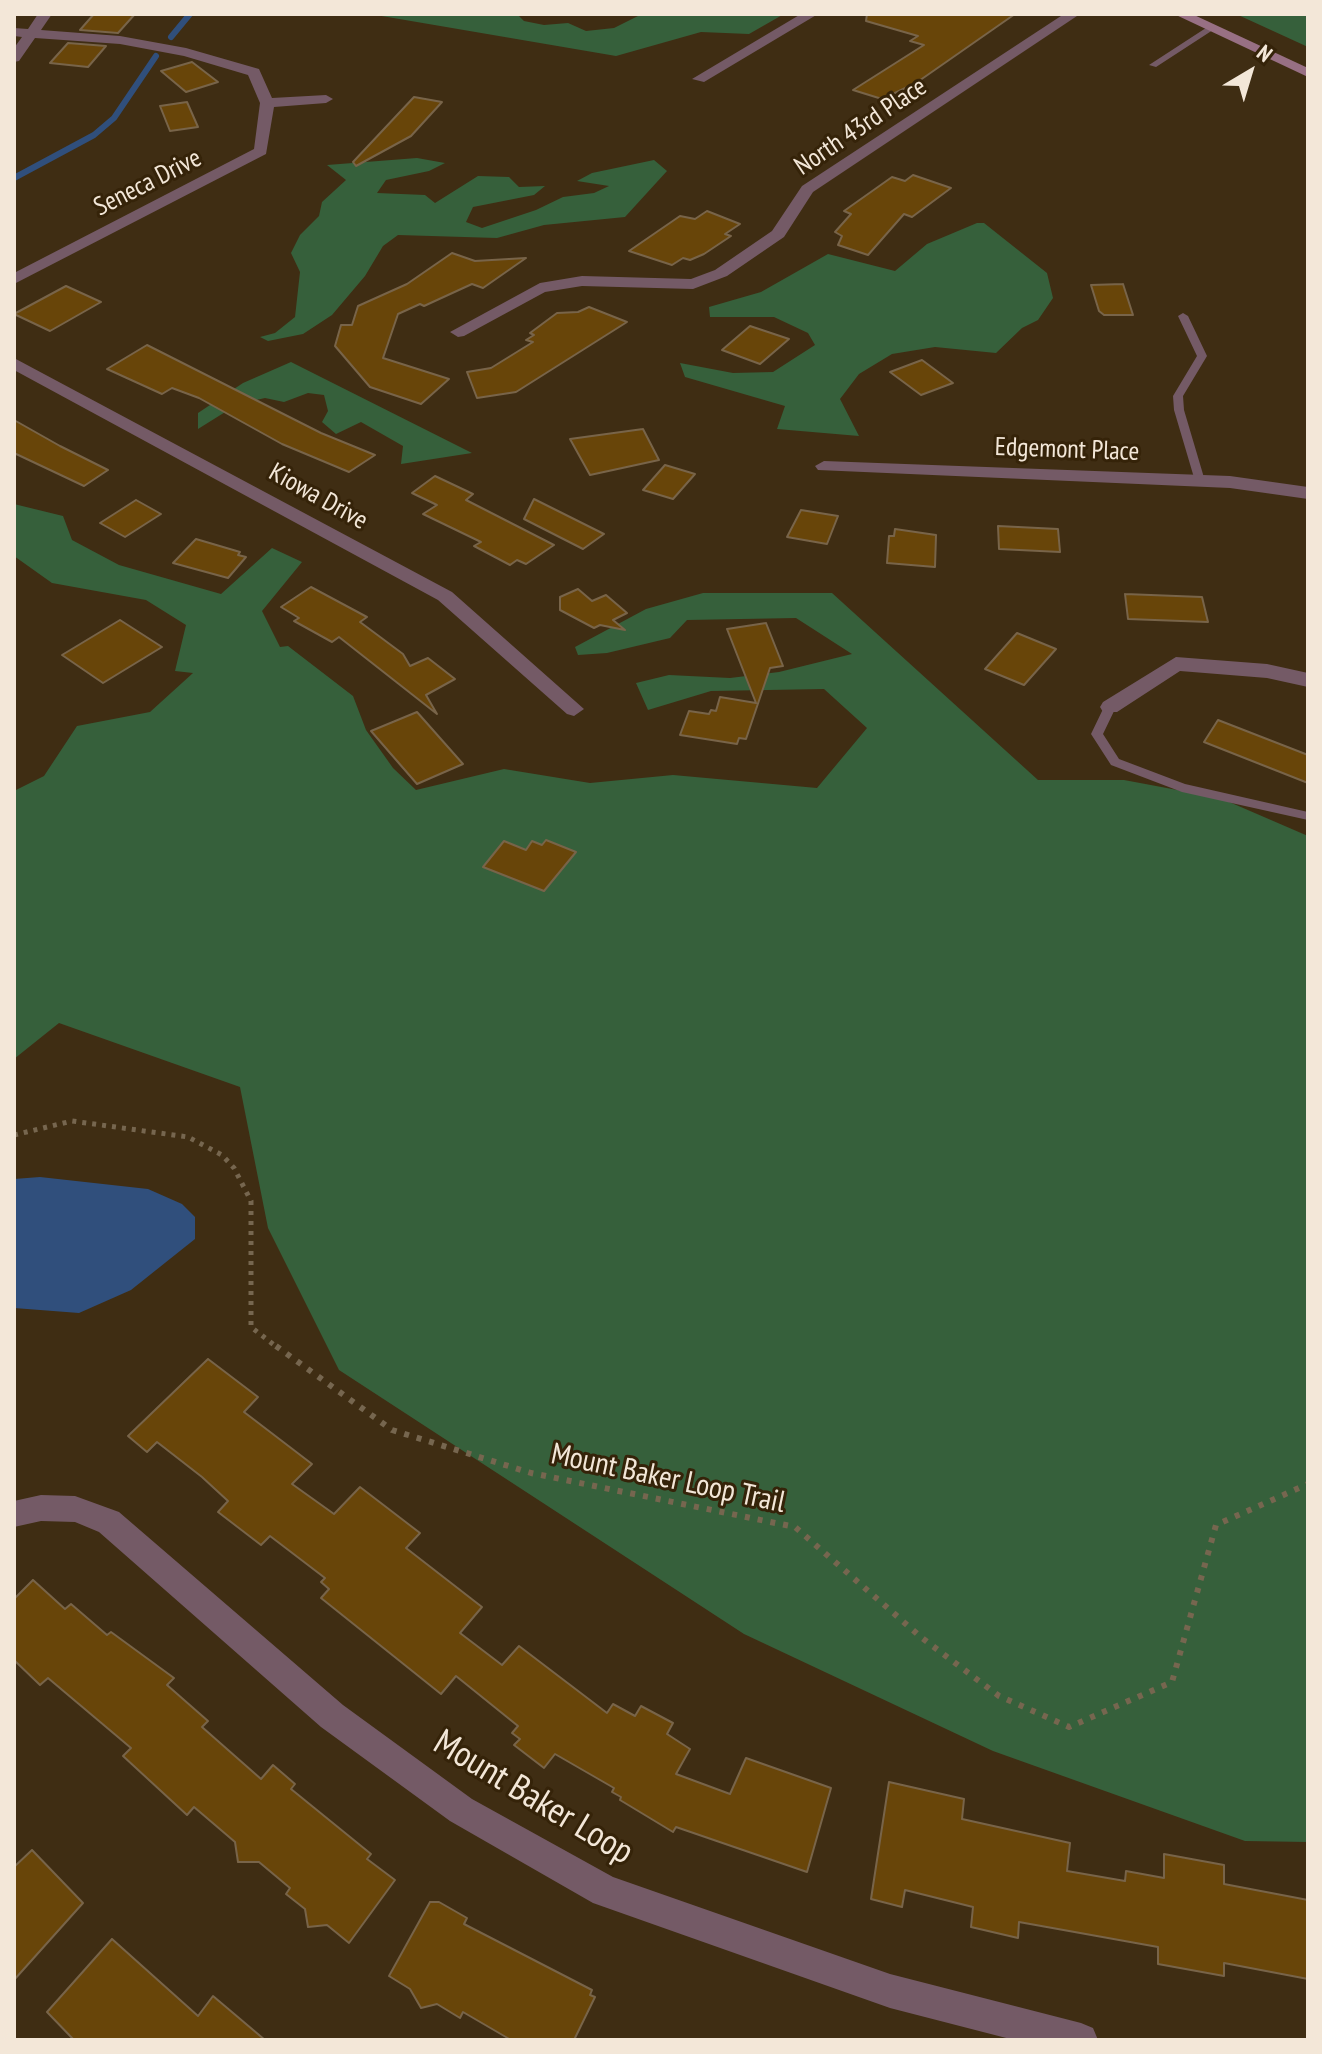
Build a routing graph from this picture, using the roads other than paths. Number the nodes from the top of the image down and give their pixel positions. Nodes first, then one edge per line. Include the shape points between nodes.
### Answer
1 (45, 14) edge
2 (811, 14) edge
3 (1073, 14) edge
4 (1181, 14) edge
5 (1212, 28) junction
6 (14, 32) edge
7 (31, 33) junction
8 (14, 58) edge
9 (1153, 65) dead end
10 (1308, 73) edge
11 (699, 79) dead end
12 (326, 99) dead end
13 (267, 103) junction
14 (14, 279) edge
15 (1183, 316) dead end
16 (458, 332) dead end
17 (17, 367) edge
18 (824, 466) dead end
19 (1200, 481) junction
20 (1308, 493) edge
21 (1308, 680) edge
22 (1110, 707) joint
23 (574, 709) dead end
24 (1308, 816) edge
25 (14, 1514) edge
26 (1081, 2040) edge

1 - 7 street
2 - 11 street
3 - 16 street, North 43rd Place via 807,189 778,234 721,273 693,284 582,281 540,288
4 - 5 main road
5 - 9 lane
5 - 10 main road
6 - 7 street
7 - 8 street
7 - 13 street via 120,40 254,72
12 - 13 street
13 - 14 street, Seneca Drive via 261,151
15 - 19 lane via 1202,356 1178,396
17 - 23 street, Kiowa Drive via 445,596
18 - 19 street, Edgemont Place
19 - 20 street, Edgemont Place
21 - 22 street via 1267,671 1176,664
22 - 24 lane via 1097,734 1115,762 1182,788
25 - 26 street, Mount Baker Loop via 75,1509 109,1522 332,1716 461,1810 605,1891 890,1991

